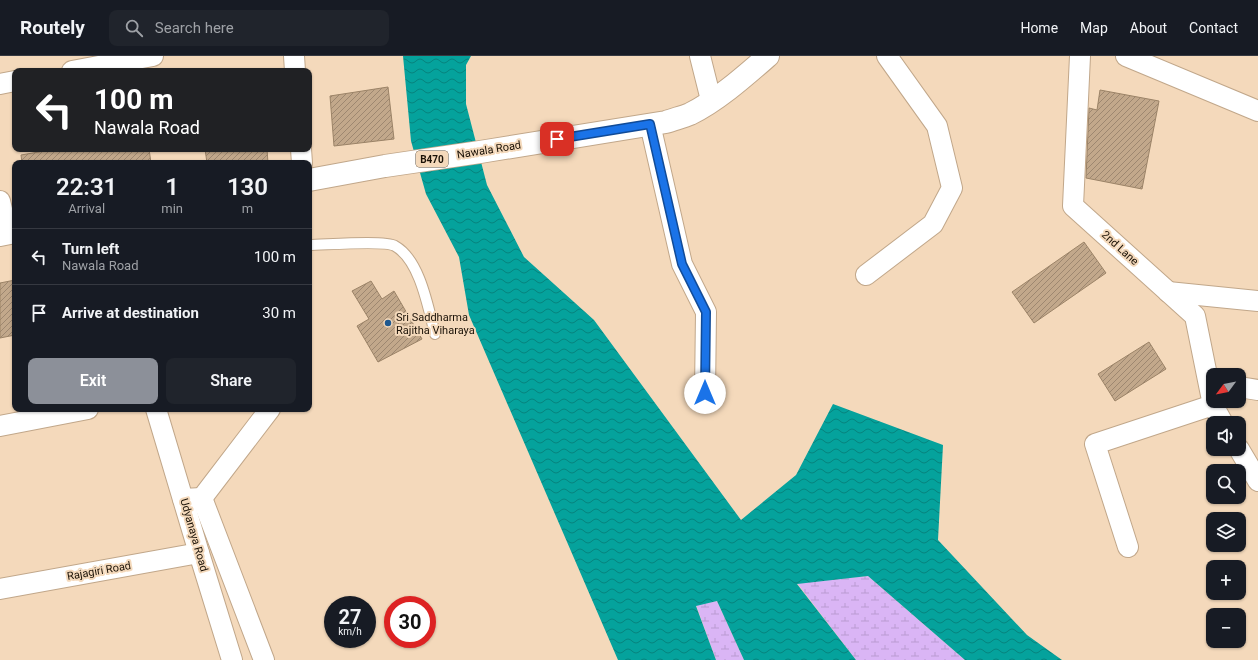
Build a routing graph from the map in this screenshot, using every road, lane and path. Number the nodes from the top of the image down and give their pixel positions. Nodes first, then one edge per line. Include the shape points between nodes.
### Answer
1 (153, 56) edge
2 (294, 56) edge
3 (700, 56) edge
4 (768, 56) edge
5 (887, 56) edge
6 (1080, 56) edge
7 (1126, 56) edge
8 (88, 68) edge
9 (295, 68) edge
10 (12, 82) edge
11 (0, 84) edge
12 (711, 100) junction
13 (1258, 111) edge
14 (650, 124) junction
15 (312, 179) edge
16 (0, 200) edge
17 (8, 234) edge
18 (312, 245) edge
19 (866, 275) dead end
20 (1168, 292) junction
21 (1258, 301) edge
22 (435, 334) dead end
23 (1207, 368) edge
24 (1246, 387) edge
25 (1258, 390) edge
26 (705, 393) dead end
27 (1206, 407) edge
28 (72, 412) edge
29 (157, 412) edge
30 (267, 412) edge
31 (0, 426) edge
32 (1243, 456) edge
33 (1258, 481) edge
34 (192, 499) junction
35 (1128, 547) dead end
36 (198, 553) junction
37 (0, 589) edge
38 (232, 660) edge
39 (264, 660) edge

1 - 8 street
2 - 9 street
3 - 12 street
4 - 12 main road, Nawala Road / B470
5 - 19 street via 937,126 952,188 933,224
6 - 20 street, 2nd Lane via 1073,206
7 - 13 street
10 - 11 street
12 - 14 main road, Nawala Road / B470 via 690,114
14 - 15 main road, Nawala Road / B470
14 - 26 street via 682,264 706,312
16 - 17 street
18 - 22 lane via 394,245 408,257 422,285
20 - 21 street
20 - 23 street, 2nd Lane via 1195,316
24 - 25 street
27 - 35 street via 1095,444
28 - 31 street
29 - 34 street, Udyanaya Road
30 - 34 street
32 - 33 street
34 - 36 street, Udyanaya Road
34 - 39 street
36 - 37 street, Rajagiri Road
36 - 38 street, Udyanaya Road

